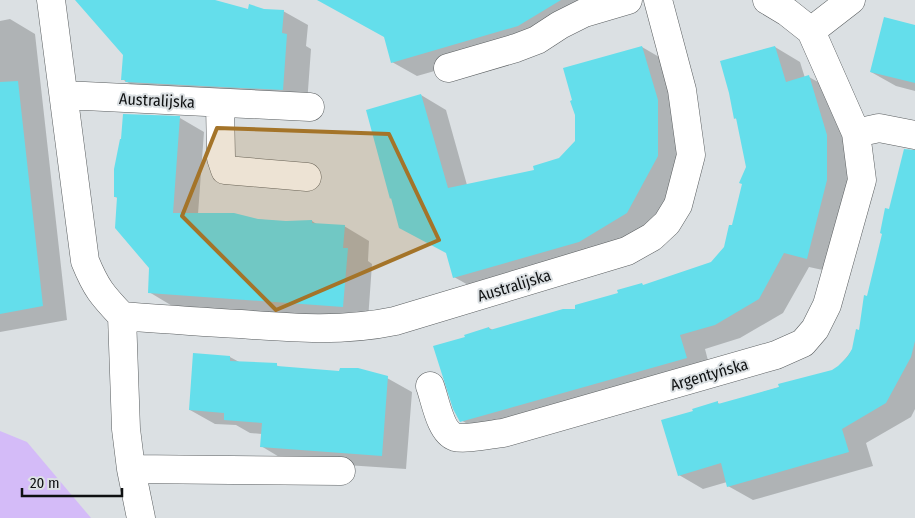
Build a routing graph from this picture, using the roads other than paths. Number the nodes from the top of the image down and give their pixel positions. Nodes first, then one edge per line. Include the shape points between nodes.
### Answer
1 (51, 0) edge
2 (628, 0) edge
3 (658, 0) edge
4 (767, 0) edge
5 (851, 0) edge
6 (811, 31) junction
7 (448, 68) dead end
8 (64, 94) junction
9 (220, 103) junction
10 (310, 107) dead end
11 (856, 133) junction
12 (915, 135) edge
13 (307, 177) dead end
14 (122, 316) junction
15 (430, 386) dead end
16 (132, 468) junction
17 (341, 471) dead end
18 (141, 518) edge

1 - 8 street
2 - 7 street via 584,13 516,48
3 - 14 street, Australijska via 682,90 691,155 678,205 667,224 652,237 627,250 372,326 297,328
4 - 6 street, Argentyńska
5 - 6 street
6 - 11 street, Argentyńska
8 - 9 street, Australijska
8 - 14 street via 85,261 102,296
9 - 10 street, Australijska
9 - 13 street via 221,158 225,170
11 - 12 street via 879,128
11 - 15 street, Argentyńska via 862,180 827,305 815,329 803,343 700,376 503,432 474,437 455,437 444,428
14 - 16 street via 126,429
16 - 17 street
16 - 18 street

